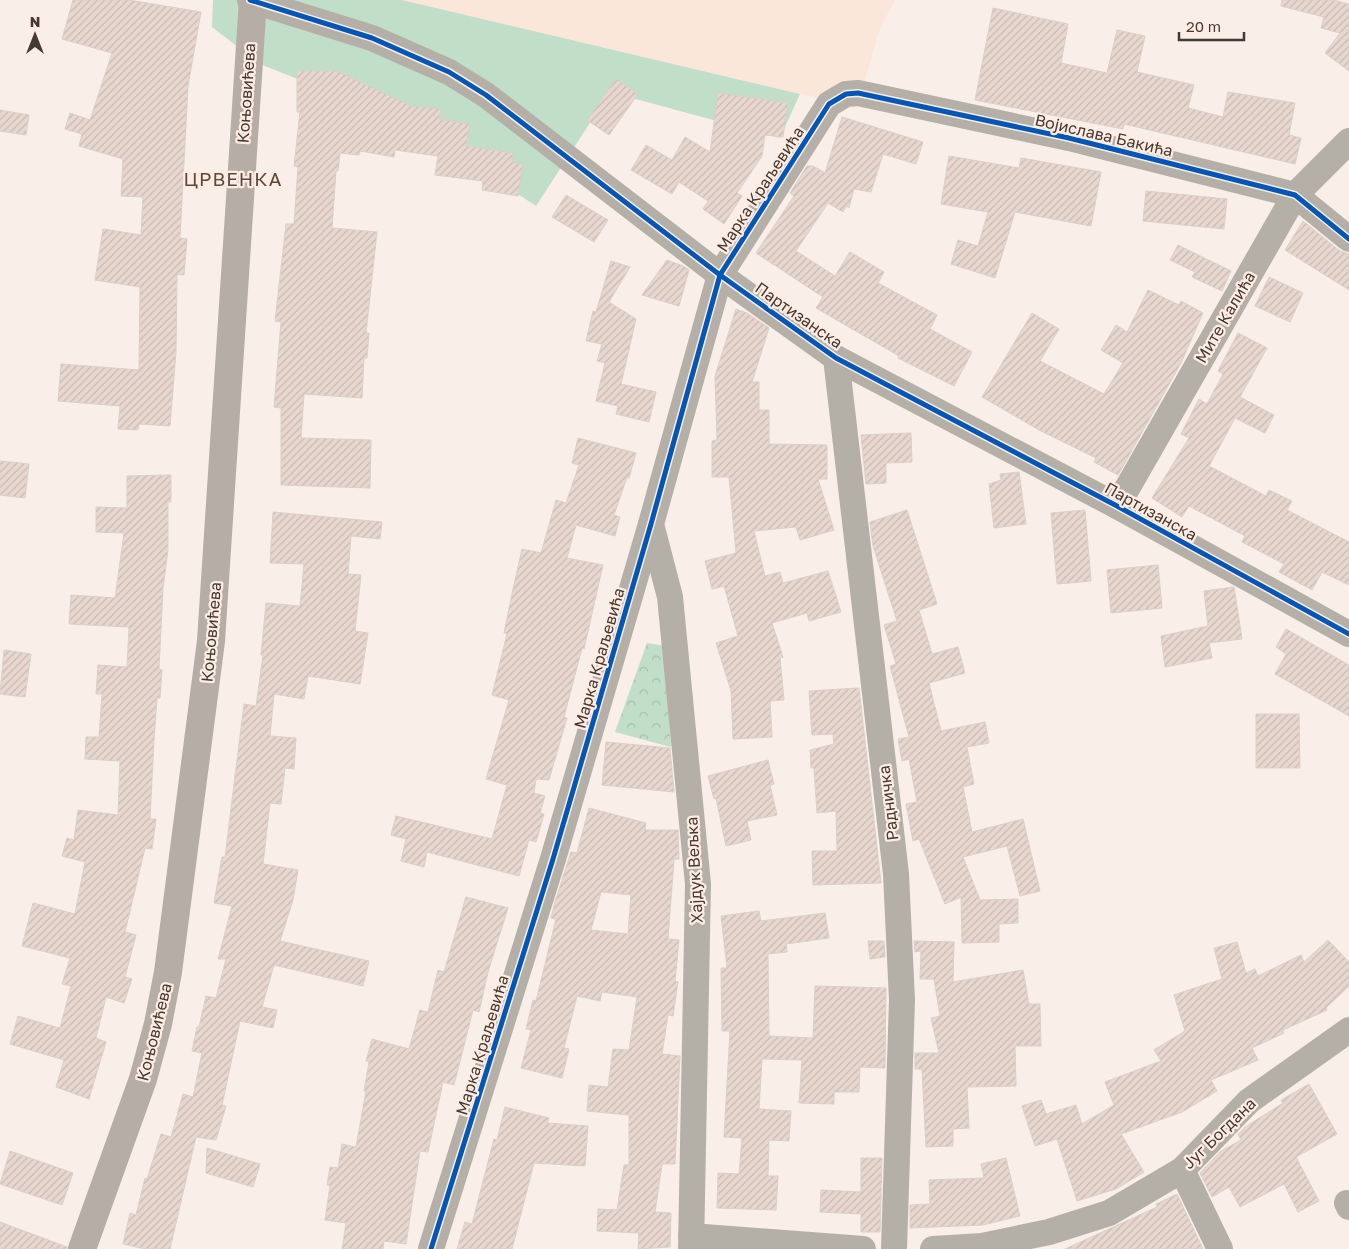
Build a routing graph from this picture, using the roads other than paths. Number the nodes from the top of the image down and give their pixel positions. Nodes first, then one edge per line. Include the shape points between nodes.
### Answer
1 (252, 0) edge
2 (838, 98) joint
3 (1349, 141) edge
4 (1295, 195) junction
5 (1349, 239) edge
6 (720, 275) junction
7 (836, 358) junction
8 (1117, 506) junction
9 (651, 524) junction
10 (1349, 634) edge
11 (1349, 1030) edge
12 (1182, 1170) junction
13 (691, 1242) edge
14 (82, 1249) edge
15 (431, 1249) edge
16 (863, 1249) edge
17 (894, 1249) edge
18 (933, 1249) edge
19 (1220, 1249) edge

1 - 6 street, Партизанска via 372,38 449,72 486,95
1 - 14 main road, Коњовићева via 212,633 170,963 143,1079
2 - 4 street, Војислава Бакића via 858,93 1069,138
2 - 6 street, Марка Краљевића via 829,104
3 - 4 street, Мите Калића
4 - 5 street, Војислава Бакића
4 - 8 street, Мите Калића
6 - 7 street, Партизанска
6 - 9 street, Марка Краљевића
7 - 8 street, Партизанска
7 - 17 street, Радничка via 896,874 902,1000
8 - 10 street, Партизанска
9 - 13 street, Хајдук Вељка via 670,597 698,884
9 - 15 street, Марка Краљевића via 553,859
11 - 12 street, Југ Богдана via 1249,1101
12 - 18 street, Југ Богдана via 1100,1216 1049,1232 982,1246
12 - 19 street
13 - 16 street

